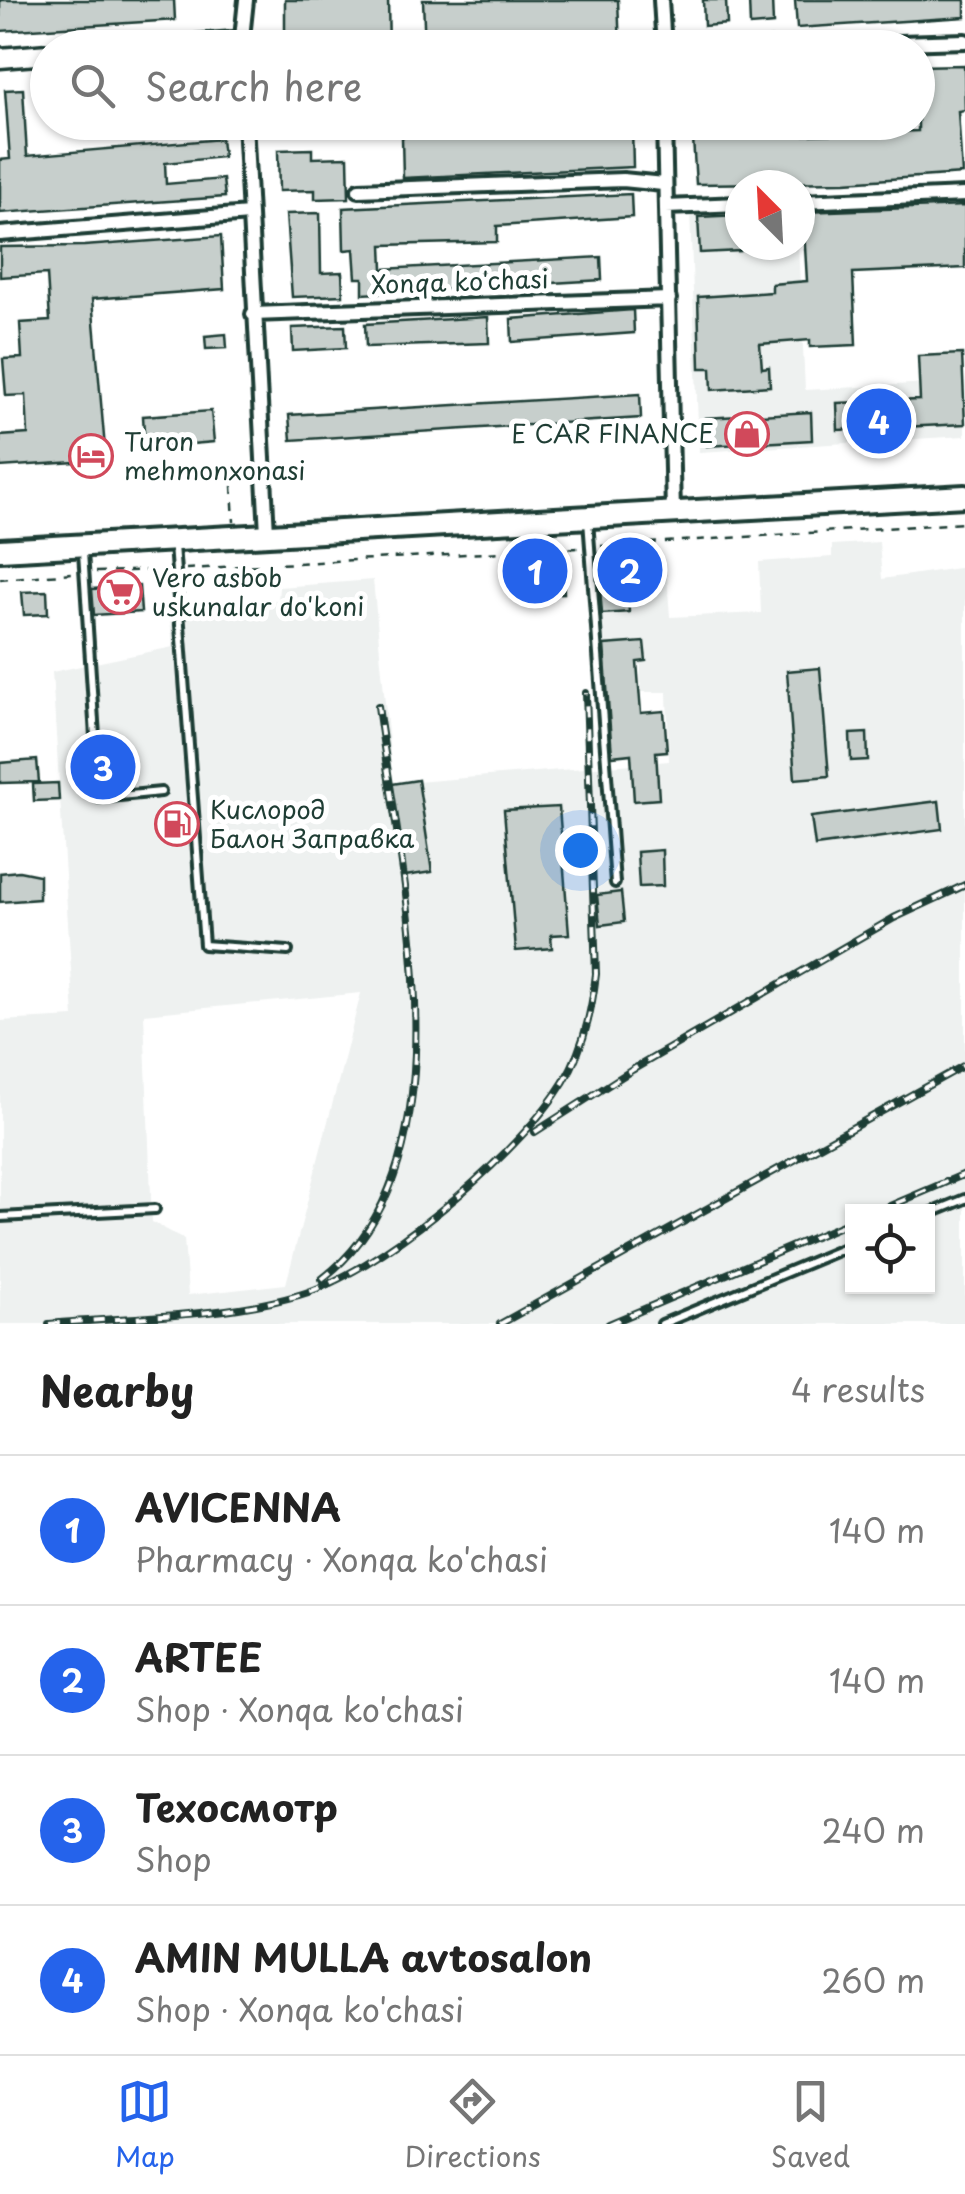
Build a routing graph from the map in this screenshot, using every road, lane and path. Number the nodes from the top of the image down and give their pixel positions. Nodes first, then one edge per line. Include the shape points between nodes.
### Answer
1 (246, 0) edge
2 (660, 0) edge
3 (243, 30) edge
4 (662, 30) edge
5 (965, 41) edge
6 (935, 42) edge
7 (30, 56) edge
8 (0, 58) edge
9 (245, 140) edge
10 (664, 140) edge
11 (664, 184) junction
12 (359, 190) dead end
13 (965, 195) edge
14 (815, 201) edge
15 (725, 205) edge
16 (666, 207) junction
17 (249, 214) junction
18 (0, 234) edge
19 (670, 299) junction
20 (253, 314) junction
21 (965, 496) edge
22 (673, 513) junction
23 (588, 519) junction
24 (965, 523) edge
25 (267, 533) junction
26 (173, 539) junction
27 (82, 545) junction
28 (591, 547) junction
29 (0, 550) edge
30 (177, 570) junction
31 (84, 572) junction
32 (0, 579) edge
33 (161, 792) dead end
34 (615, 883) dead end
35 (288, 951) dead end
36 (965, 1199) edge
37 (155, 1209) dead end
38 (935, 1211) edge
39 (0, 1217) edge
40 (845, 1248) edge
41 (662, 1324) edge

1 - 3 street
2 - 4 street
5 - 6 street
7 - 8 street
9 - 17 street
10 - 11 street
11 - 12 street
11 - 16 street
13 - 14 street
15 - 16 street
16 - 19 street
17 - 18 street
17 - 20 street
19 - 20 street, Xonqa ko'chasi
19 - 22 street
20 - 25 street
21 - 22 main road
22 - 23 main road
23 - 25 main road
23 - 28 lane
24 - 28 path
25 - 26 main road
26 - 27 main road
26 - 30 lane
27 - 29 main road
27 - 31 lane
28 - 30 path
28 - 34 lane
30 - 31 path
30 - 35 lane via 204,945
31 - 32 path
31 - 33 lane via 99,798
36 - 38 lane
37 - 39 lane
40 - 41 lane

